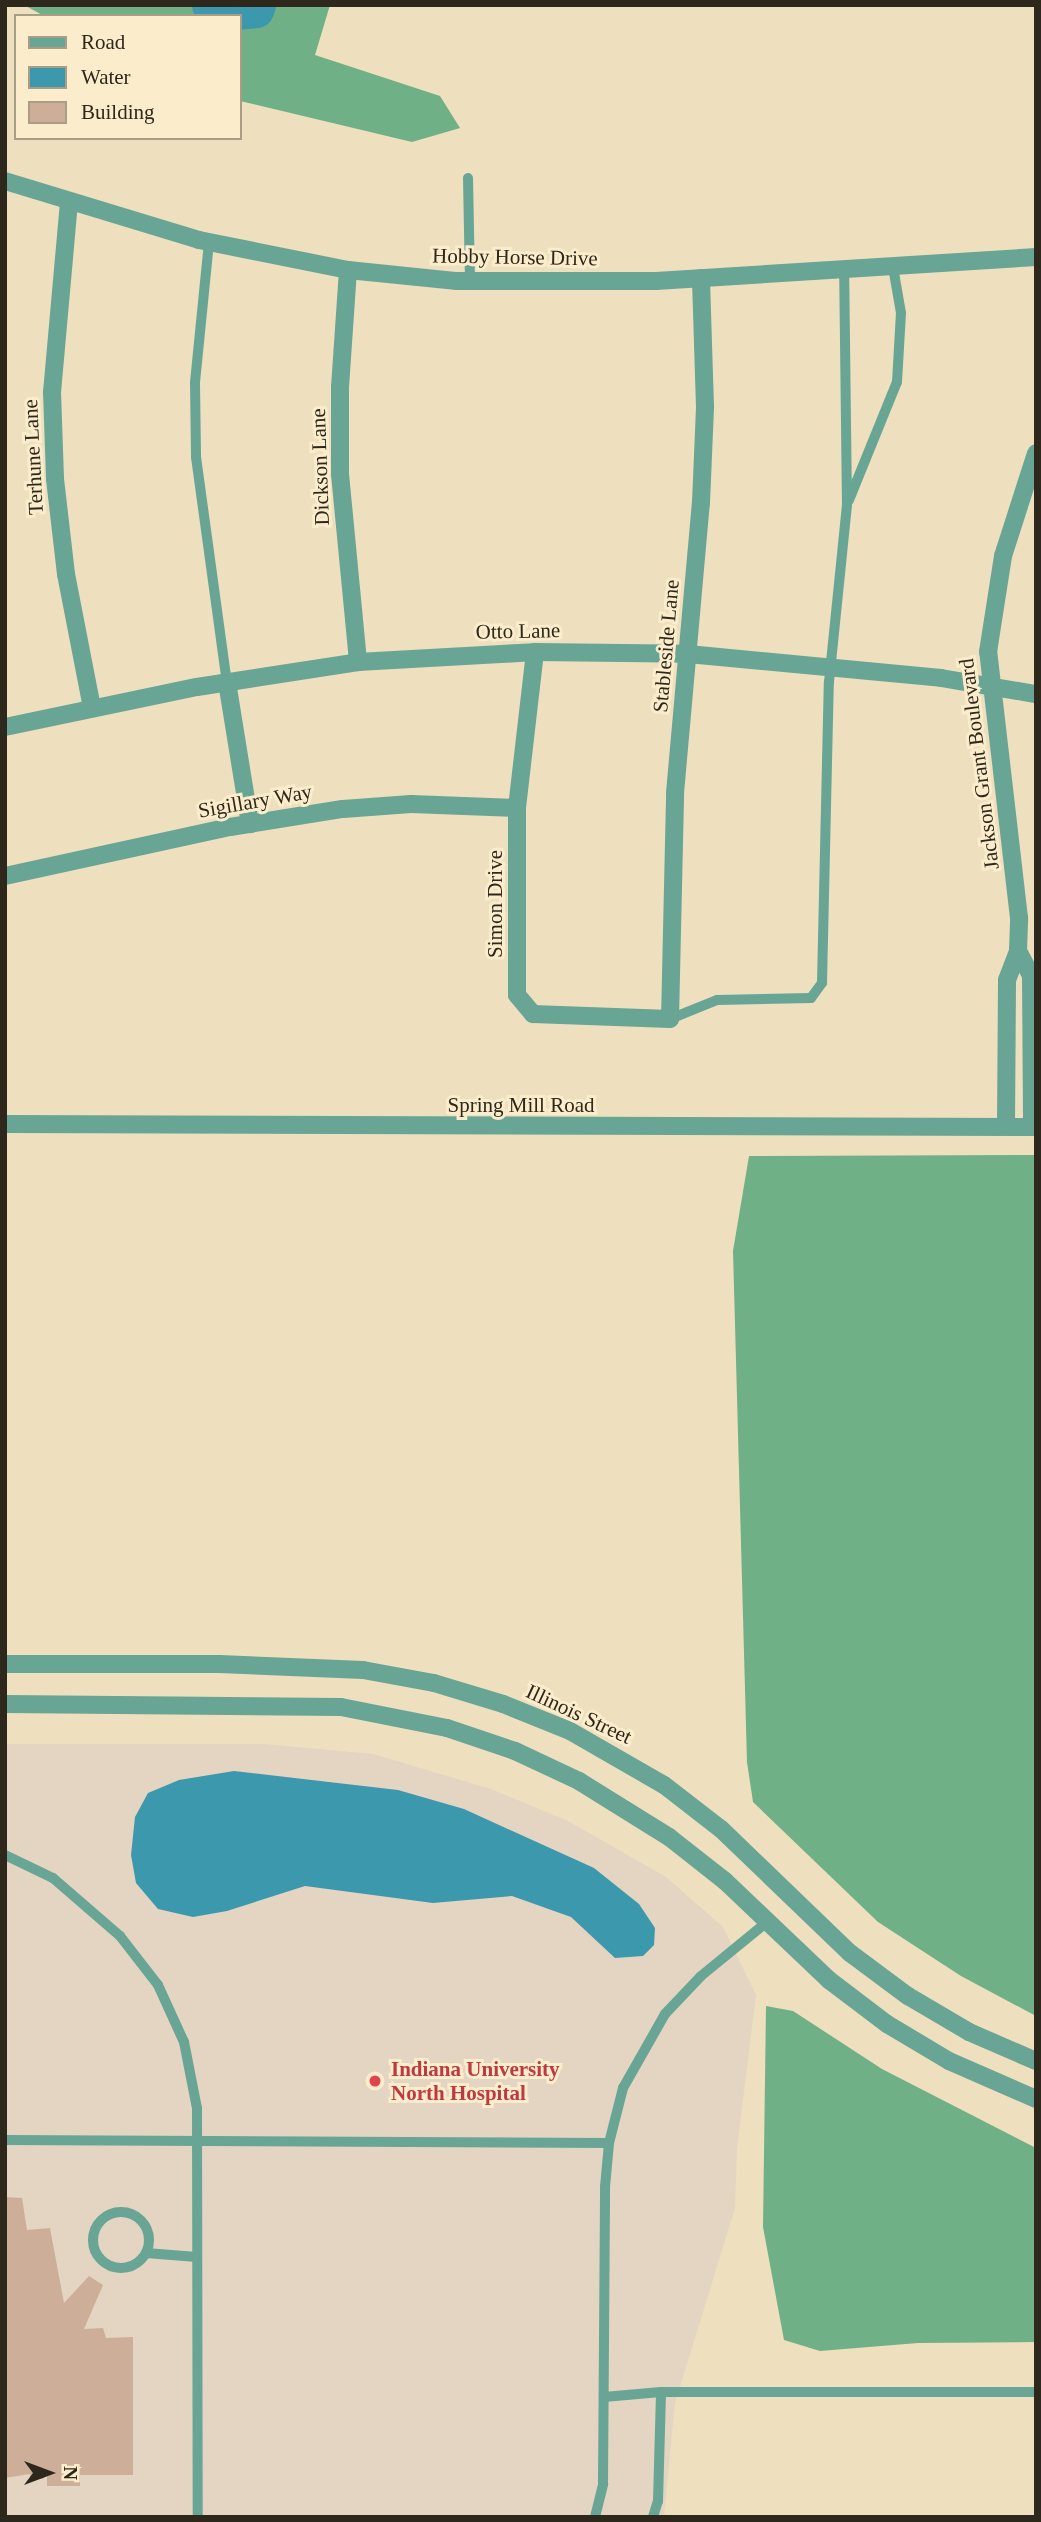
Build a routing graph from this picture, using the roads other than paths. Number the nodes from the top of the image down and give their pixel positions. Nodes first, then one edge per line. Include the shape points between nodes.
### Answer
1 (468, 178) dead end
2 (5, 181) edge
3 (69, 202) junction
4 (209, 242) junction
5 (1036, 257) edge
6 (893, 267) junction
7 (348, 270) junction
8 (844, 270) junction
9 (701, 278) junction
10 (470, 281) junction
11 (1036, 453) edge
12 (847, 505) junction
13 (535, 652) junction
14 (688, 654) junction
15 (358, 662) junction
16 (830, 667) junction
17 (227, 682) junction
18 (991, 685) junction
19 (1036, 694) edge
20 (92, 708) junction
21 (5, 727) edge
22 (517, 808) junction
23 (250, 824) junction
24 (5, 876) edge
25 (1017, 951) junction
26 (670, 1018) junction
27 (5, 1124) edge
28 (1006, 1126) junction
29 (1034, 1127) edge
30 (5, 1664) edge
31 (5, 1703) edge
32 (5, 1855) edge
33 (767, 1922) junction
34 (1036, 2061) edge
35 (1036, 2099) edge
36 (5, 2140) edge
37 (197, 2141) junction
38 (609, 2143) junction
39 (146, 2253) junction
40 (198, 2257) junction
41 (661, 2392) junction
42 (1036, 2392) edge
43 (604, 2397) junction
44 (198, 2517) edge
45 (595, 2517) edge
46 (653, 2517) edge

1 - 10 lane
2 - 3 street, Hobby Horse Drive
3 - 4 street, Hobby Horse Drive
3 - 20 street, Terhune Lane via 52,391 55,479 66,574
4 - 7 street, Hobby Horse Drive
4 - 17 lane via 195,383 196,457
5 - 6 street, Hobby Horse Drive
6 - 8 street, Hobby Horse Drive
6 - 12 lane via 901,313 897,383
7 - 10 street, Hobby Horse Drive
7 - 15 street, Dickson Lane via 340,474
8 - 9 street, Hobby Horse Drive
8 - 12 lane
9 - 10 street, Hobby Horse Drive
9 - 14 street, Stableside Lane via 705,407
11 - 18 street, Jackson Grant Boulevard via 992,603
12 - 16 lane
13 - 14 street, Otto Lane
13 - 15 street, Otto Lane
13 - 22 street, Simon Drive
14 - 16 street, Otto Lane
14 - 26 street, Stableside Lane via 675,793
15 - 17 street, Otto Lane
16 - 18 street, Otto Lane
16 - 26 lane via 818,993 811,998 717,1000
17 - 20 street, Otto Lane
17 - 23 street
18 - 19 street, Otto Lane
18 - 25 street, Jackson Grant Boulevard via 1011,833
20 - 21 street, Otto Lane
22 - 23 street, Sigillary Way via 411,804
22 - 26 street, Simon Drive via 517,995 533,1014
23 - 24 street, Sigillary Way
25 - 28 street, Jackson Grant Boulevard via 1007,980
25 - 29 street, Jackson Grant Boulevard via 1031,975
27 - 28 street, Spring Mill Road
28 - 29 street, Spring Mill Road
30 - 34 street, Illinois Street via 219,1664 363,1670 434,1683 503,1703 570,1731 664,1785 721,1829 850,1953 908,1996 969,2032
31 - 33 street via 307,1705 377,1712 447,1728 514,1751 610,1798 698,1859
32 - 37 lane via 53,1878 120,1936 158,1985 174,2013 193,2076
33 - 35 street via 829,1980 887,2024 960,2066
33 - 38 lane via 701,1976 665,2014 624,2088
36 - 37 lane
37 - 38 lane
37 - 40 lane
38 - 43 lane
39 - 39 lane via 149,2236 132,2214 113,2213 98,2224 93,2241 106,2264 124,2268
39 - 40 lane
40 - 44 lane
41 - 42 lane
41 - 43 lane
41 - 46 lane via 658,2501
43 - 45 lane via 603,2484

